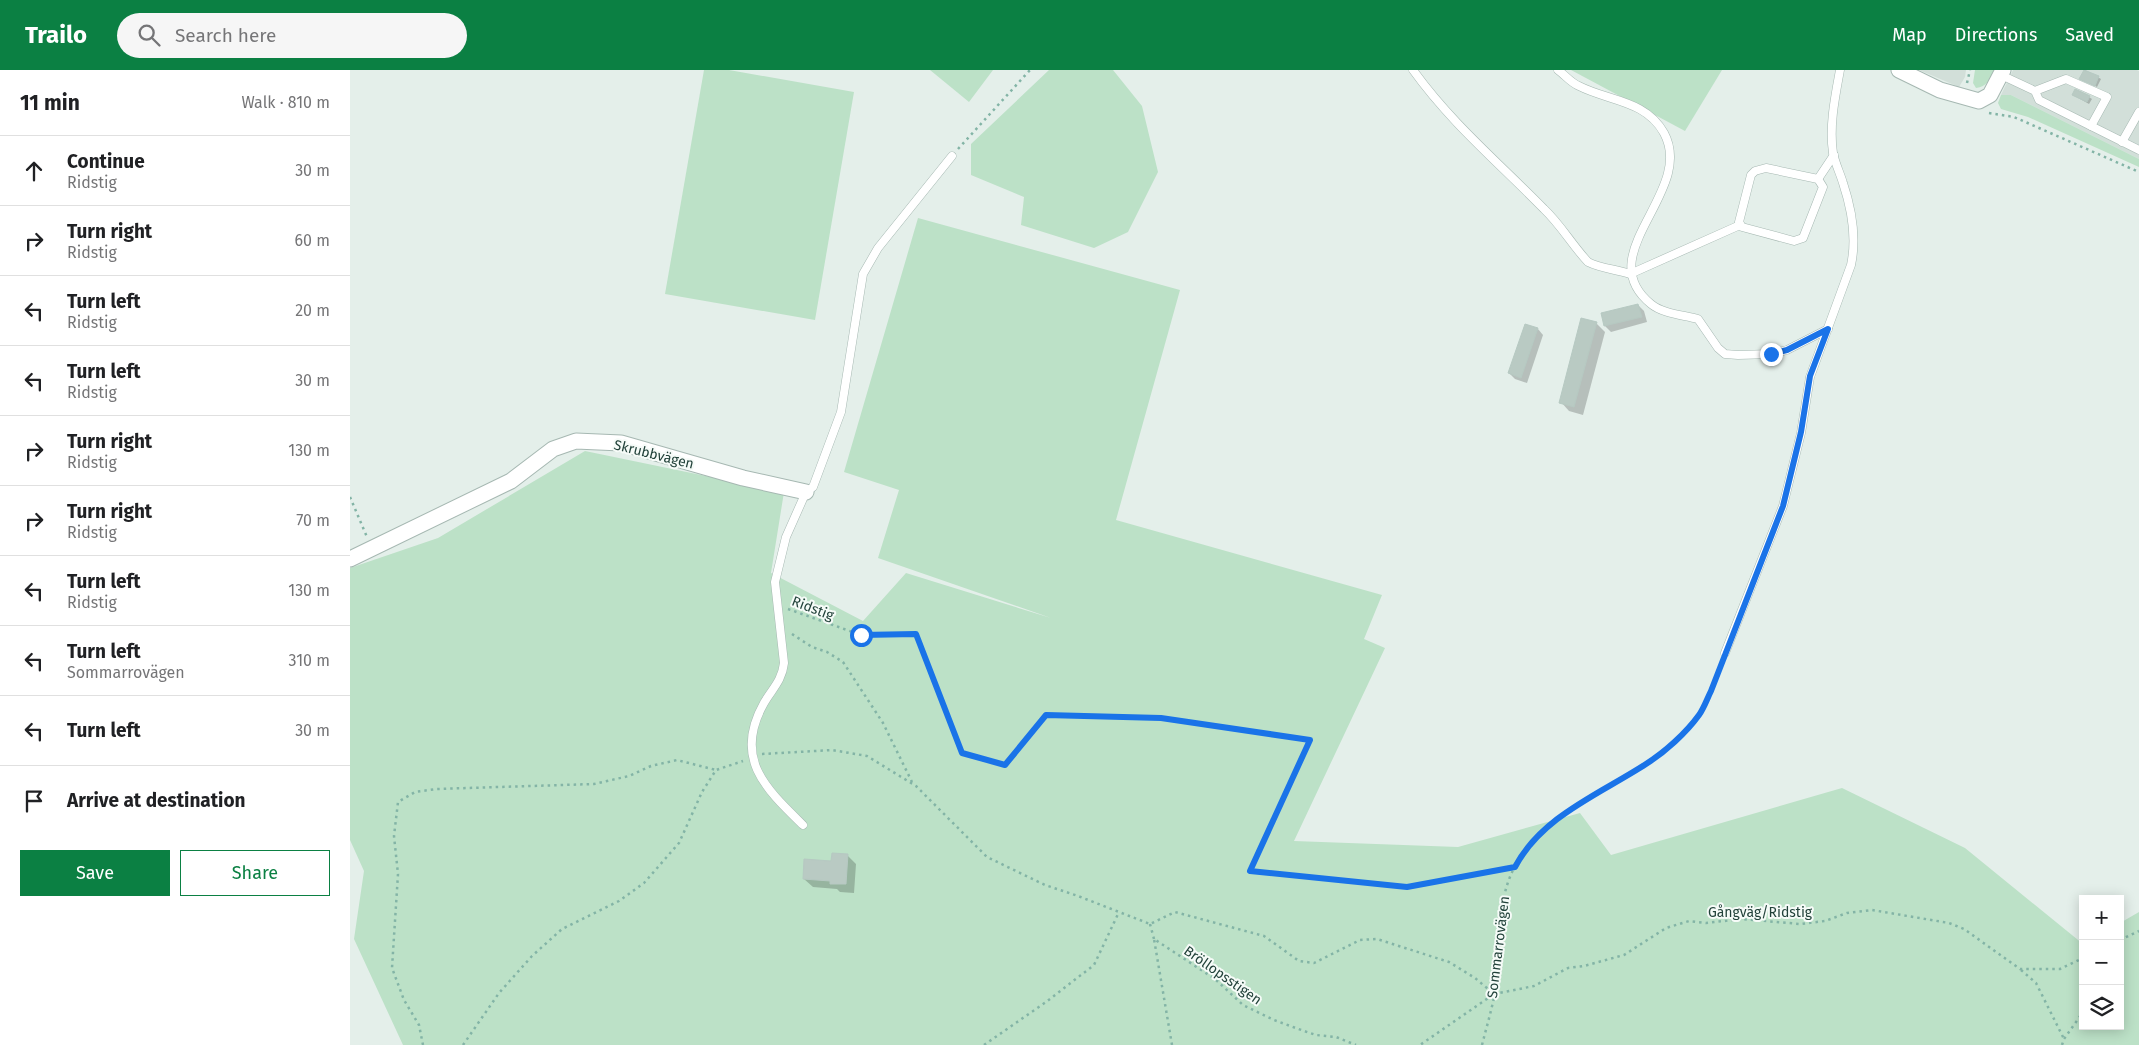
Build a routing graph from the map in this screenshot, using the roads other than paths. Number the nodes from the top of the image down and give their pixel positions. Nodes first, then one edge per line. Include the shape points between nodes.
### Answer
1 (1413, 70) edge
2 (1558, 70) edge
3 (1840, 70) edge
4 (1899, 70) edge
5 (2002, 73) edge
6 (2035, 91) junction
7 (2139, 112) edge
8 (2091, 126) junction
9 (2122, 142) junction
10 (2139, 150) edge
11 (1834, 155) junction
12 (952, 156) road end
13 (1818, 179) junction
14 (1740, 225) junction
15 (1630, 274) junction
16 (1828, 329) junction
17 (806, 492) junction
18 (350, 559) edge
19 (1725, 653) road end
20 (802, 825) dead end

1 - 15 lane via 1439,105 1546,210 1588,262
2 - 15 lane via 1577,85 1618,98 1646,112 1669,143 1670,170 1632,254
3 - 11 lane via 1832,123
4 - 5 street via 1940,90 1979,101 1990,95
5 - 6 lane
6 - 8 lane via 2038,100
6 - 8 lane via 2066,79 2106,97
7 - 9 lane
8 - 9 lane
9 - 10 lane
11 - 13 lane
11 - 16 lane via 1852,215 1854,249
12 - 17 lane via 878,248 863,274 840,412 814,488
13 - 14 lane via 1766,168 1755,171 1751,175
13 - 14 lane via 1824,187 1800,240
14 - 15 lane
15 - 16 lane via 1651,304 1698,319 1725,354 1779,352
16 - 19 lane via 1810,376 1801,432 1783,506
17 - 18 street, Skrubbvägen via 743,478 621,442 576,441 553,449 511,481
17 - 20 lane via 786,538 775,582 783,675 764,703 752,733 752,758 758,774

